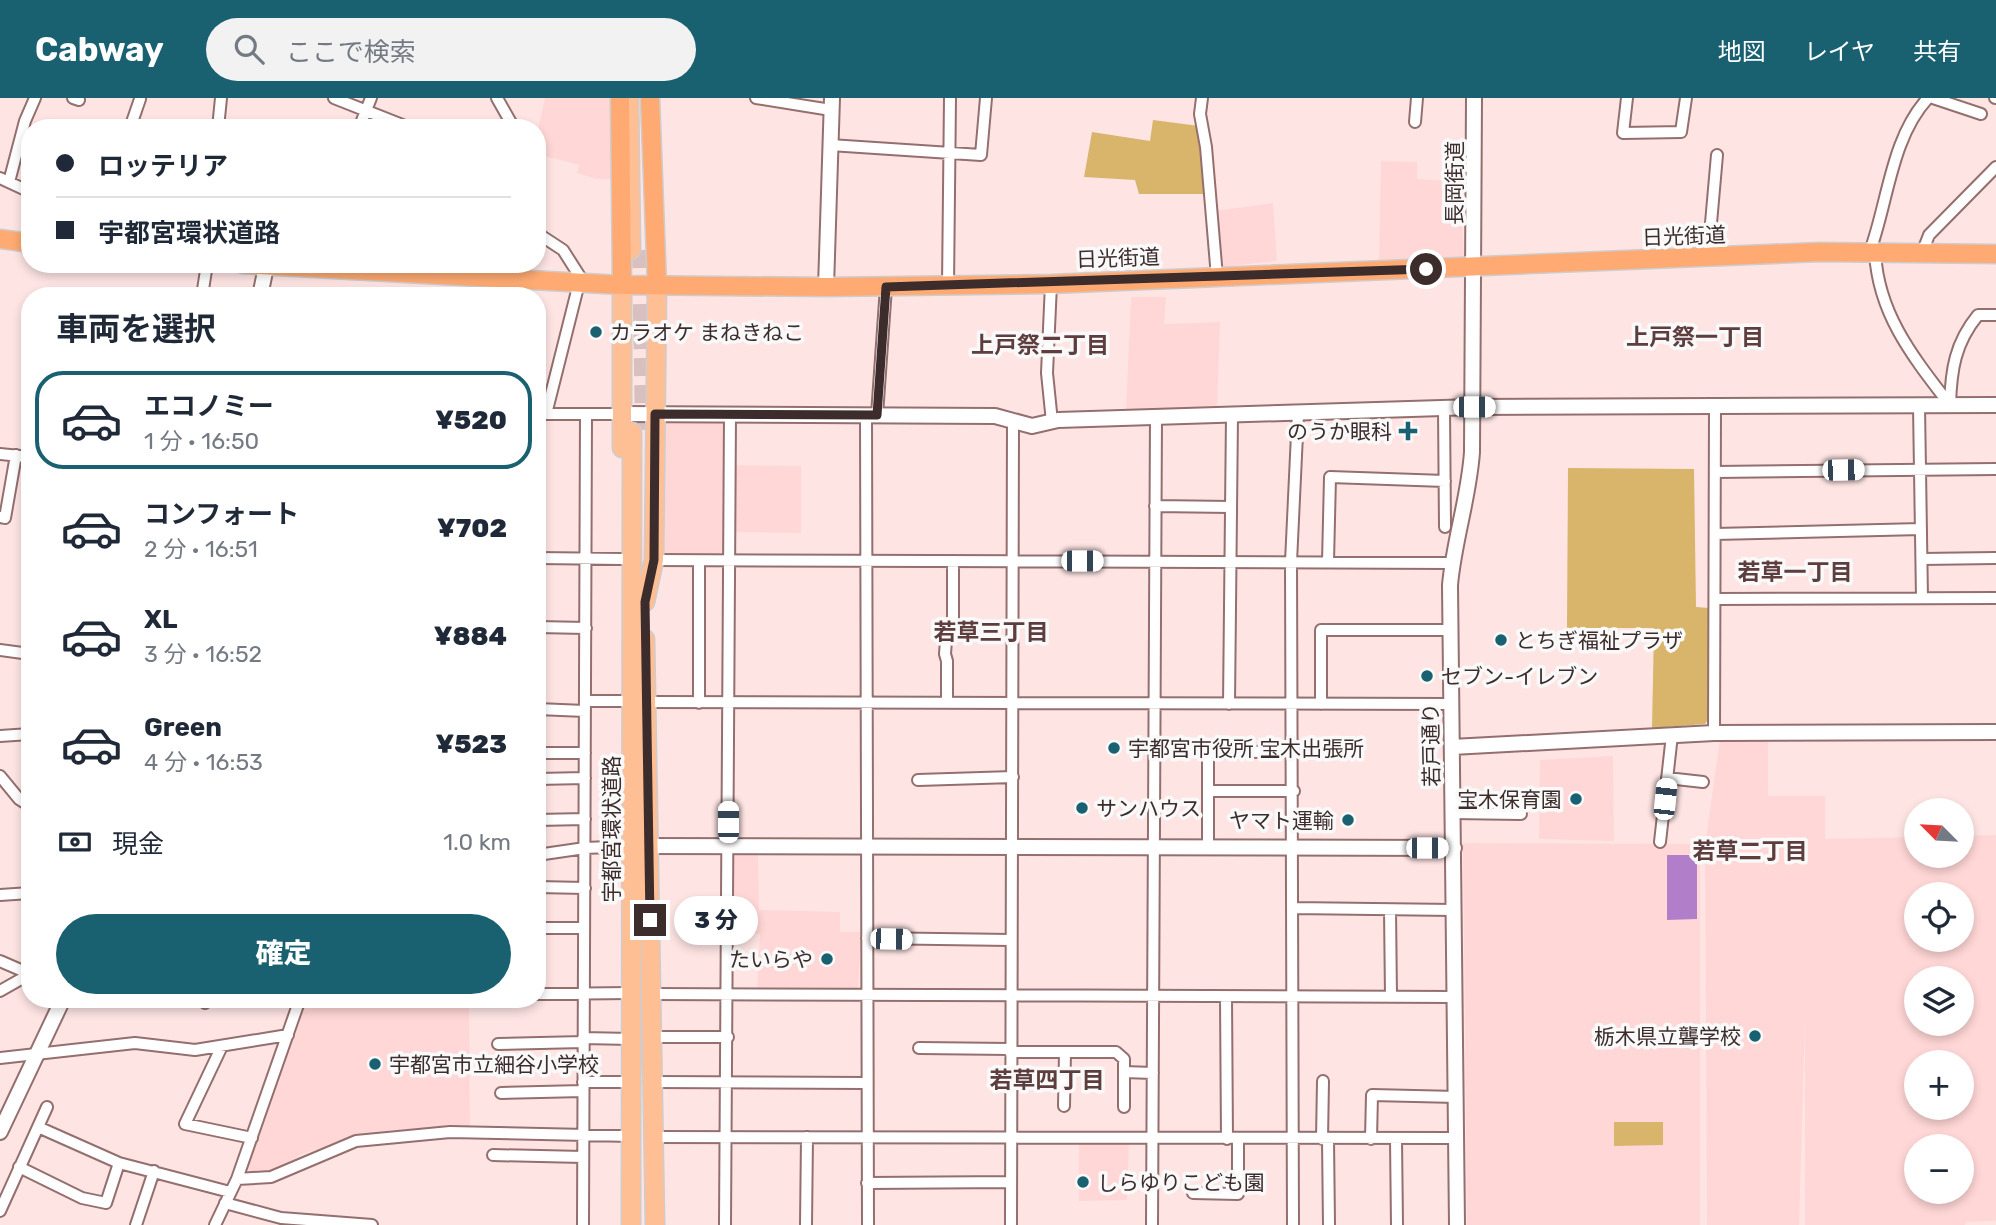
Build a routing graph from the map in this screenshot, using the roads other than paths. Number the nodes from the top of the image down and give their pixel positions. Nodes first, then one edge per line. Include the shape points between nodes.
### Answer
1 (35, 98) edge
2 (221, 98) edge
3 (334, 98) edge
4 (371, 98) edge
5 (496, 98) edge
6 (620, 98) edge
7 (629, 98) edge
8 (640, 98) edge
9 (650, 98) edge
10 (756, 98) edge
11 (950, 98) edge
12 (986, 98) edge
13 (1202, 98) edge
14 (1417, 98) edge
15 (1474, 98) edge
16 (1627, 98) edge
17 (1686, 98) edge
18 (1930, 98) edge
19 (140, 99) edge
20 (832, 104) edge
21 (366, 111) junction
22 (1981, 114) dead end
23 (26, 119) edge
24 (134, 119) edge
25 (219, 119) edge
26 (363, 119) edge
27 (387, 119) edge
28 (509, 119) edge
29 (1415, 122) dead end
30 (21, 133) edge
31 (830, 145) junction
32 (947, 154) junction
33 (1717, 155) dead end
34 (1996, 167) edge
35 (5, 180) edge
36 (21, 188) edge
37 (0, 239) edge
38 (546, 239) edge
39 (21, 242) edge
40 (1872, 252) junction
41 (1922, 253) junction
42 (1996, 254) edge
43 (1708, 257) junction
44 (1475, 267) junction
45 (423, 273) edge
46 (1217, 277) junction
47 (582, 283) junction
48 (1051, 284) junction
49 (622, 285) junction
50 (656, 285) junction
51 (948, 286) junction
52 (886, 287) junction
53 (826, 288) junction
54 (1996, 316) edge
55 (546, 401) edge
56 (1950, 405) junction
57 (1996, 405) edge
58 (1919, 406) junction
59 (1474, 407) junction
60 (1715, 407) junction
61 (1444, 408) junction
62 (1298, 413) junction
63 (546, 414) edge
64 (586, 414) junction
65 (621, 414) junction
66 (655, 414) junction
67 (730, 414) junction
68 (872, 415) junction
69 (1232, 415) junction
70 (1156, 417) junction
71 (1013, 421) junction
72 (1052, 422) junction
73 (0, 454) edge
74 (16, 456) junction
75 (21, 456) edge
76 (1921, 469) junction
77 (1996, 469) edge
78 (1715, 472) junction
79 (1445, 481) junction
80 (1445, 503) junction
81 (1467, 503) junction
82 (1155, 506) junction
83 (1231, 507) junction
84 (0, 517) edge
85 (1445, 527) dead end
86 (1921, 529) junction
87 (1715, 534) junction
88 (546, 558) edge
89 (586, 558) junction
90 (1996, 558) edge
91 (623, 559) junction
92 (1922, 559) junction
93 (654, 560) junction
94 (699, 561) junction
95 (730, 561) junction
96 (868, 561) junction
97 (953, 561) junction
98 (1011, 561) junction
99 (1153, 561) junction
100 (1230, 562) junction
101 (1291, 562) junction
102 (1328, 562) junction
103 (1452, 563) junction
104 (1922, 598) junction
105 (1996, 598) edge
106 (1715, 599) junction
107 (645, 602) junction
108 (633, 622) junction
109 (546, 627) edge
110 (586, 628) junction
111 (1450, 630) junction
112 (0, 650) edge
113 (21, 653) edge
114 (639, 702) junction
115 (1013, 702) junction
116 (699, 703) junction
117 (727, 703) junction
118 (947, 703) junction
119 (867, 704) junction
120 (1229, 704) junction
121 (1292, 704) junction
122 (1321, 704) junction
123 (1451, 704) junction
124 (1154, 705) junction
125 (585, 706) junction
126 (546, 708) edge
127 (1996, 732) edge
128 (1714, 733) junction
129 (21, 735) edge
130 (1672, 735) junction
131 (0, 736) edge
132 (1451, 747) junction
133 (1293, 751) junction
134 (546, 753) edge
135 (585, 753) junction
136 (0, 776) edge
137 (1013, 777) junction
138 (585, 778) junction
139 (1667, 778) junction
140 (546, 779) edge
141 (918, 780) dead end
142 (1703, 782) dead end
143 (1208, 791) junction
144 (1294, 791) junction
145 (21, 800) edge
146 (1453, 813) junction
147 (1521, 814) dead end
148 (585, 819) junction
149 (546, 820) edge
150 (1660, 842) dead end
151 (640, 846) junction
152 (728, 846) junction
153 (868, 846) junction
154 (1013, 847) junction
155 (1294, 847) junction
156 (585, 848) junction
157 (1155, 848) junction
158 (1208, 848) junction
159 (1454, 848) junction
160 (546, 854) edge
161 (546, 887) edge
162 (584, 888) junction
163 (21, 894) edge
164 (0, 895) edge
165 (1293, 908) junction
166 (1390, 910) junction
167 (1454, 910) junction
168 (546, 928) edge
169 (584, 928) junction
170 (867, 938) junction
171 (1011, 940) junction
172 (0, 961) edge
173 (21, 970) edge
174 (21, 979) edge
175 (0, 991) edge
176 (583, 993) junction
177 (631, 993) junction
178 (546, 994) edge
179 (653, 994) junction
180 (728, 995) junction
181 (867, 995) junction
182 (1009, 996) junction
183 (1153, 997) junction
184 (1227, 997) junction
185 (1292, 997) junction
186 (1391, 997) junction
187 (1456, 997) junction
188 (59, 1008) edge
189 (297, 1008) edge
190 (288, 1035) junction
191 (654, 1037) junction
192 (728, 1037) junction
193 (631, 1039) junction
194 (583, 1040) junction
195 (498, 1044) dead end
196 (222, 1046) junction
197 (919, 1048) dead end
198 (1010, 1051) junction
199 (1065, 1052) junction
200 (36, 1056) junction
201 (0, 1058) edge
202 (1124, 1072) junction
203 (1153, 1073) junction
204 (1323, 1081) dead end
205 (631, 1082) junction
206 (654, 1082) junction
207 (727, 1082) junction
208 (866, 1083) junction
209 (583, 1087) junction
210 (501, 1093) dead end
211 (1457, 1097) junction
212 (1064, 1106) dead end
213 (47, 1107) dead end
214 (1124, 1107) dead end
215 (38, 1127) junction
216 (0, 1132) edge
217 (583, 1136) junction
218 (631, 1136) junction
219 (654, 1137) junction
220 (727, 1137) junction
221 (807, 1137) junction
222 (866, 1137) junction
223 (1011, 1137) junction
224 (252, 1138) junction
225 (1457, 1138) junction
226 (1152, 1139) junction
227 (1232, 1139) junction
228 (1325, 1139) junction
229 (1371, 1139) junction
230 (1396, 1139) junction
231 (1292, 1140) junction
232 (493, 1156) dead end
233 (583, 1157) junction
234 (119, 1163) junction
235 (19, 1167) junction
236 (154, 1171) junction
237 (237, 1179) junction
238 (1011, 1182) junction
239 (867, 1183) junction
240 (1193, 1193) dead end
241 (228, 1198) junction
242 (0, 1211) edge
243 (136, 1225) edge
244 (215, 1225) edge
245 (372, 1225) edge
246 (583, 1225) edge
247 (631, 1225) edge
248 (655, 1225) edge
249 (725, 1225) edge
250 (806, 1225) edge
251 (868, 1225) edge
252 (1011, 1225) edge
253 (1152, 1225) edge
254 (1293, 1225) edge
255 (1329, 1225) edge
256 (1397, 1225) edge
257 (1457, 1225) edge

1 - 23 street
2 - 25 street
3 - 21 street
4 - 21 street
5 - 28 street
6 - 49 highway
7 - 8 main road via 636,250
9 - 50 highway
10 - 20 street
11 - 32 street
12 - 32 street via 981,155
13 - 46 street
14 - 29 street
15 - 44 street, 長岡街道
16 - 17 street via 1623,133 1681,132
18 - 22 street
18 - 40 street via 1910,124 1899,151
19 - 24 street
20 - 31 street
21 - 26 street
21 - 27 street
30 - 35 street
31 - 32 street
31 - 53 street
32 - 51 street
33 - 43 street
34 - 41 street via 1929,235
35 - 36 street
37 - 39 highway
38 - 47 street via 563,250
40 - 41 highway, 日光街道
40 - 43 highway, 日光街道
40 - 56 street via 1887,309 1912,355
41 - 42 highway, 日光街道
43 - 44 highway, 日光街道
44 - 46 highway, 日光街道
44 - 59 street, 若戸通り
45 - 47 highway, 日光街道
46 - 48 highway, 日光街道
47 - 49 highway, 日光街道
47 - 55 street
48 - 51 highway, 日光街道
48 - 72 street via 1047,373
49 - 50 highway, 日光街道
49 - 65 main road
50 - 53 highway, 日光街道
50 - 66 main road
51 - 52 highway, 日光街道
52 - 53 highway, 日光街道
52 - 68 street
54 - 56 street via 1978,315 1958,342
56 - 57 street
56 - 58 street
58 - 60 street
58 - 76 street
59 - 60 street
59 - 61 street
59 - 81 street, 若戸通り
60 - 78 street
61 - 62 street
61 - 79 street
62 - 69 street
62 - 101 street
63 - 64 street
64 - 65 street
64 - 89 street
65 - 66 street
65 - 91 main road
66 - 67 street
66 - 93 main road
67 - 68 street
67 - 95 street
68 - 71 street via 995,416
68 - 96 street
69 - 70 street
69 - 83 street
70 - 72 street
70 - 82 street
71 - 72 street via 1032,426
71 - 98 street
73 - 74 street
74 - 75 street
74 - 84 street via 5,518
76 - 77 street
76 - 78 street
76 - 86 street
78 - 87 street
79 - 80 street
79 - 102 street via 1330,477
80 - 81 street
80 - 85 street
81 - 103 street, 若戸通り
82 - 83 street
82 - 99 street
83 - 100 street
86 - 87 street
86 - 92 street
87 - 106 street
88 - 89 street
89 - 91 street
89 - 110 street
90 - 92 street
91 - 108 main road via 625,594
92 - 104 street
93 - 94 street
93 - 107 main road
94 - 95 street
94 - 116 street
95 - 96 street
95 - 117 street
96 - 97 street
96 - 119 street
97 - 98 street
97 - 118 street via 953,620 945,654
98 - 99 street
98 - 115 street
99 - 100 street
99 - 124 street
100 - 101 street
100 - 120 street
101 - 102 street
101 - 121 street
102 - 103 street
103 - 111 street, 若戸通り
104 - 105 street
104 - 106 street
106 - 128 street
107 - 108 main road, 宇都宮環状道路 via 638,432
107 - 114 main road, 宇都宮環状道路
108 - 114 main road, 宇都宮環状道路
109 - 110 street
110 - 125 street
111 - 122 street via 1321,630
111 - 123 street, 若戸通り
112 - 113 street
114 - 116 street
114 - 125 street
114 - 151 main road, 宇都宮環状道路
115 - 118 street
115 - 124 street
115 - 137 street
116 - 117 street
117 - 119 street
117 - 152 street
118 - 119 street
119 - 153 street
120 - 121 street
120 - 124 street
121 - 122 street
121 - 133 street
122 - 123 street
123 - 132 street, 若戸通り
124 - 157 street
125 - 126 street
125 - 135 street
127 - 128 street
128 - 130 street
129 - 131 street
130 - 132 street
130 - 139 street
132 - 146 street, 若戸通り
133 - 143 street via 1208,753
133 - 144 street
134 - 135 street
135 - 138 street
136 - 145 street
137 - 141 street
137 - 154 street
138 - 140 street
138 - 148 street
139 - 142 street
139 - 150 street
143 - 144 street
143 - 158 street
144 - 155 street
146 - 147 street
146 - 159 street, 若戸通り
148 - 149 street
148 - 156 street
151 - 152 street
151 - 156 street
151 - 177 main road, 宇都宮環状道路
151 - 179 main road, 宇都宮環状道路
152 - 153 street
152 - 180 street
153 - 154 street
153 - 170 street
154 - 157 street
154 - 171 street
155 - 158 street
155 - 159 street
155 - 165 street
156 - 160 street
156 - 162 street
157 - 158 street
157 - 183 street
159 - 167 street, 若戸通り
161 - 162 street
162 - 169 street
163 - 164 street
165 - 166 street
165 - 185 street
166 - 167 street
166 - 186 street
167 - 187 street, 若戸通り
168 - 169 street
169 - 176 street
170 - 171 street
170 - 181 street
171 - 182 street
172 - 173 street
174 - 175 street
176 - 177 street
176 - 178 street
176 - 194 street
177 - 193 main road, 宇都宮環状道路
179 - 180 street
179 - 191 main road, 宇都宮環状道路
180 - 181 street
180 - 192 street
181 - 182 street
181 - 208 street
182 - 183 street
182 - 198 street
183 - 184 street
183 - 203 street
184 - 185 street
184 - 227 street
185 - 186 street
185 - 231 street
186 - 187 street
187 - 211 street, 若戸通り
188 - 200 street
189 - 190 street
190 - 196 street
190 - 224 street
191 - 192 street
191 - 206 main road, 宇都宮環状道路
192 - 207 street
193 - 194 street
193 - 205 main road, 宇都宮環状道路
194 - 195 street
194 - 209 street
196 - 200 street via 195,1050 135,1042
196 - 224 street via 185,1124
197 - 198 street
198 - 199 street
198 - 223 street
199 - 202 street via 1116,1052 1124,1059
199 - 212 street
200 - 201 street
200 - 216 street
202 - 203 street
202 - 214 street
203 - 226 street
204 - 228 street
205 - 209 street
205 - 218 main road, 宇都宮環状道路
206 - 207 street
206 - 219 main road, 宇都宮環状道路
207 - 208 street
207 - 220 street
208 - 222 street
209 - 210 street
209 - 217 street
211 - 225 street, 若戸通り
211 - 229 street via 1372,1095
213 - 215 street
215 - 234 street
215 - 235 street
217 - 218 street
217 - 233 street
217 - 237 street via 450,1132 356,1141 271,1177
218 - 247 main road, 宇都宮環状道路
219 - 220 street
219 - 248 main road, 宇都宮環状道路
220 - 221 street
220 - 249 street
221 - 222 street
221 - 250 street
222 - 223 street
222 - 239 street
223 - 226 street
223 - 238 street
224 - 237 street
225 - 230 street
225 - 257 street, 若戸通り
226 - 227 street
226 - 253 street
227 - 231 street
227 - 240 street via 1238,1194
228 - 229 street
228 - 231 street
228 - 255 street
229 - 230 street
230 - 256 street
231 - 254 street
232 - 233 street
233 - 246 street
234 - 235 street via 106,1203 82,1198
234 - 236 street
235 - 242 street
236 - 241 street
236 - 243 street
237 - 241 street
238 - 239 street
238 - 252 street
239 - 251 street
241 - 244 street
241 - 245 street via 281,1218

